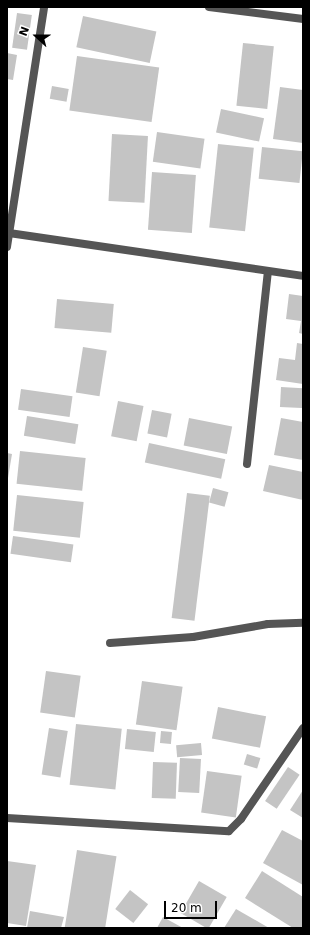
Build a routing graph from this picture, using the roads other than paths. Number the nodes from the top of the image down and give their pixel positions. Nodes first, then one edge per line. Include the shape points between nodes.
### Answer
1 (44, 7) edge
2 (210, 7) edge
3 (303, 19) edge
4 (9, 232) junction
5 (7, 248) edge
6 (268, 272) junction
7 (303, 276) edge
8 (247, 464) dead end
9 (303, 623) edge
10 (110, 643) dead end
11 (303, 728) edge
12 (7, 818) edge

1 - 4 street
2 - 3 street
4 - 5 street
4 - 6 street
6 - 7 street
6 - 8 street
9 - 10 street via 268,624 193,637
11 - 12 street via 241,819 229,831

